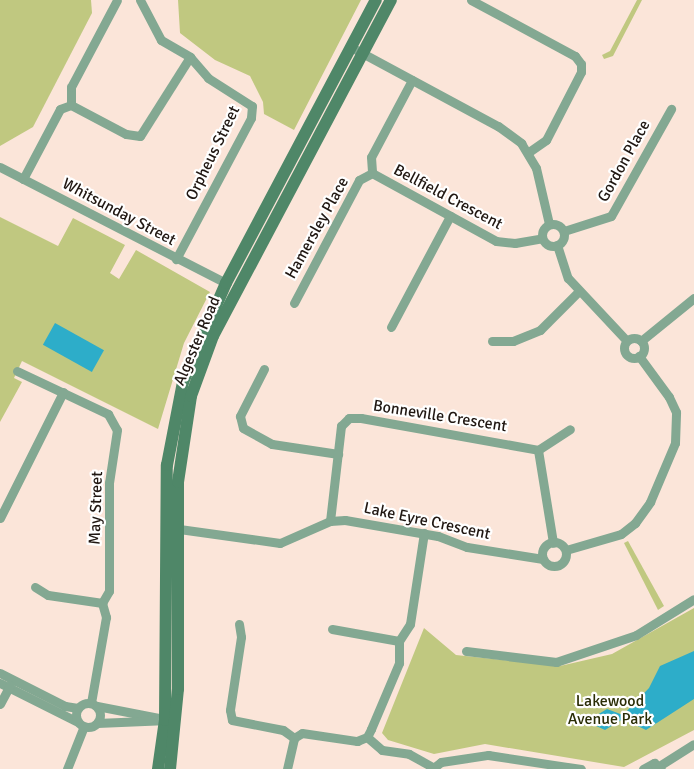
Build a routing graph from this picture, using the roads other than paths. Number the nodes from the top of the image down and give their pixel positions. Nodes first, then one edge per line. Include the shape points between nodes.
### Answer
1 (117, 0) edge
2 (140, 0) edge
3 (376, 0) edge
4 (391, 0) edge
5 (471, 0) edge
6 (351, 48) junction
7 (363, 54) junction
8 (190, 57) junction
9 (412, 80) junction
10 (70, 105) junction
11 (671, 109) dead end
12 (529, 152) junction
13 (0, 167) edge
14 (372, 173) junction
15 (23, 179) junction
16 (450, 216) junction
17 (549, 224) junction
18 (564, 231) junction
19 (542, 238) junction
20 (557, 245) junction
21 (176, 259) junction
22 (226, 283) junction
23 (238, 288) junction
24 (579, 291) junction
25 (694, 298) edge
26 (294, 303) dead end
27 (391, 327) dead end
28 (492, 341) dead end
29 (627, 341) junction
30 (641, 341) junction
31 (639, 356) junction
32 (264, 369) dead end
33 (17, 371) dead end
34 (63, 392) junction
35 (570, 429) dead end
36 (538, 450) junction
37 (338, 454) junction
38 (0, 518) edge
39 (330, 521) junction
40 (172, 528) junction
41 (424, 533) junction
42 (553, 543) junction
43 (566, 550) junction
44 (543, 559) junction
45 (35, 587) dead end
46 (694, 599) edge
47 (102, 603) junction
48 (239, 624) dead end
49 (332, 629) dead end
50 (399, 641) junction
51 (465, 651) dead end
52 (0, 673) edge
53 (7, 683) edge
54 (0, 704) edge
55 (94, 704) junction
56 (78, 708) junction
57 (171, 720) junction
58 (97, 723) junction
59 (81, 724) junction
60 (367, 737) junction
61 (294, 738) junction
62 (694, 744) edge
63 (545, 766) edge
64 (660, 767) edge
65 (432, 768) edge
66 (67, 769) edge
67 (158, 769) edge
68 (170, 769) edge
69 (287, 769) edge
70 (581, 769) edge
71 (643, 769) edge

1 - 10 street via 71,87
2 - 8 street, Orpheus Street via 161,40
3 - 6 main road, Algester Road
4 - 7 main road, Algester Road
5 - 12 street via 575,56 581,64 581,72 546,140
6 - 7 street
6 - 22 main road, Algester Road
7 - 9 street
7 - 23 main road, Algester Road
8 - 10 street via 140,136 126,134
8 - 21 street, Orpheus Street via 208,78 248,101 252,111
9 - 12 street via 498,126
9 - 14 street, Bellfield Crescent via 371,157
10 - 15 street via 60,109
11 - 18 street, Gordon Place via 611,216
12 - 17 street
13 - 15 street, Whitsunday Street
14 - 16 street, Bellfield Crescent
14 - 26 street, Hamersley Place via 359,180
15 - 21 street, Whitsunday Street
16 - 19 street, Bellfield Crescent via 506,244
16 - 27 street
17 - 18 street via 560,225
17 - 19 street via 542,231
18 - 20 street via 564,238
19 - 20 street via 550,246
20 - 24 street via 568,278
21 - 22 street, Whitsunday Street
22 - 23 main road
22 - 40 main road, Algester Road via 190,362 177,402 167,465
23 - 40 main road, Algester Road via 213,336 191,396
24 - 28 street via 540,330 513,341
24 - 29 street
25 - 30 street
29 - 30 street
29 - 31 street via 627,355
30 - 31 street via 644,349
31 - 43 street via 676,412 675,443 650,502 634,523 621,534
32 - 37 street via 240,416 243,428 272,444
33 - 34 street, May Street
34 - 38 street
34 - 47 street, May Street via 108,414 117,430 109,483 109,591
35 - 36 street
36 - 37 street, Bonneville Crescent via 350,418 341,426
36 - 42 street
37 - 39 street, Bonneville Crescent
39 - 40 street, Lake Eyre Crescent via 280,543
39 - 41 street, Lake Eyre Crescent
40 - 57 main road, Algester Road
41 - 44 street, Lake Eyre Crescent via 467,547
41 - 50 street via 410,624
42 - 43 street
42 - 44 street via 545,547
43 - 44 street via 560,565 552,566
45 - 47 street via 48,595
46 - 51 street via 636,635 556,662
47 - 55 street, May Street via 106,617
48 - 61 street via 242,637 230,710 232,720 282,729
49 - 50 street
50 - 60 street via 399,663
52 - 53 street
53 - 54 street
53 - 56 street
53 - 59 street
55 - 56 street
55 - 57 street
55 - 58 street, May Street via 100,716
56 - 59 street
57 - 58 street
57 - 67 main road, Algester Road
57 - 68 main road, Algester Road
58 - 59 street
59 - 66 street
60 - 61 street via 357,741 302,734
60 - 65 street via 382,750 409,754
61 - 69 street
62 - 64 street
63 - 65 street via 488,755
63 - 70 street
64 - 71 street via 650,763

